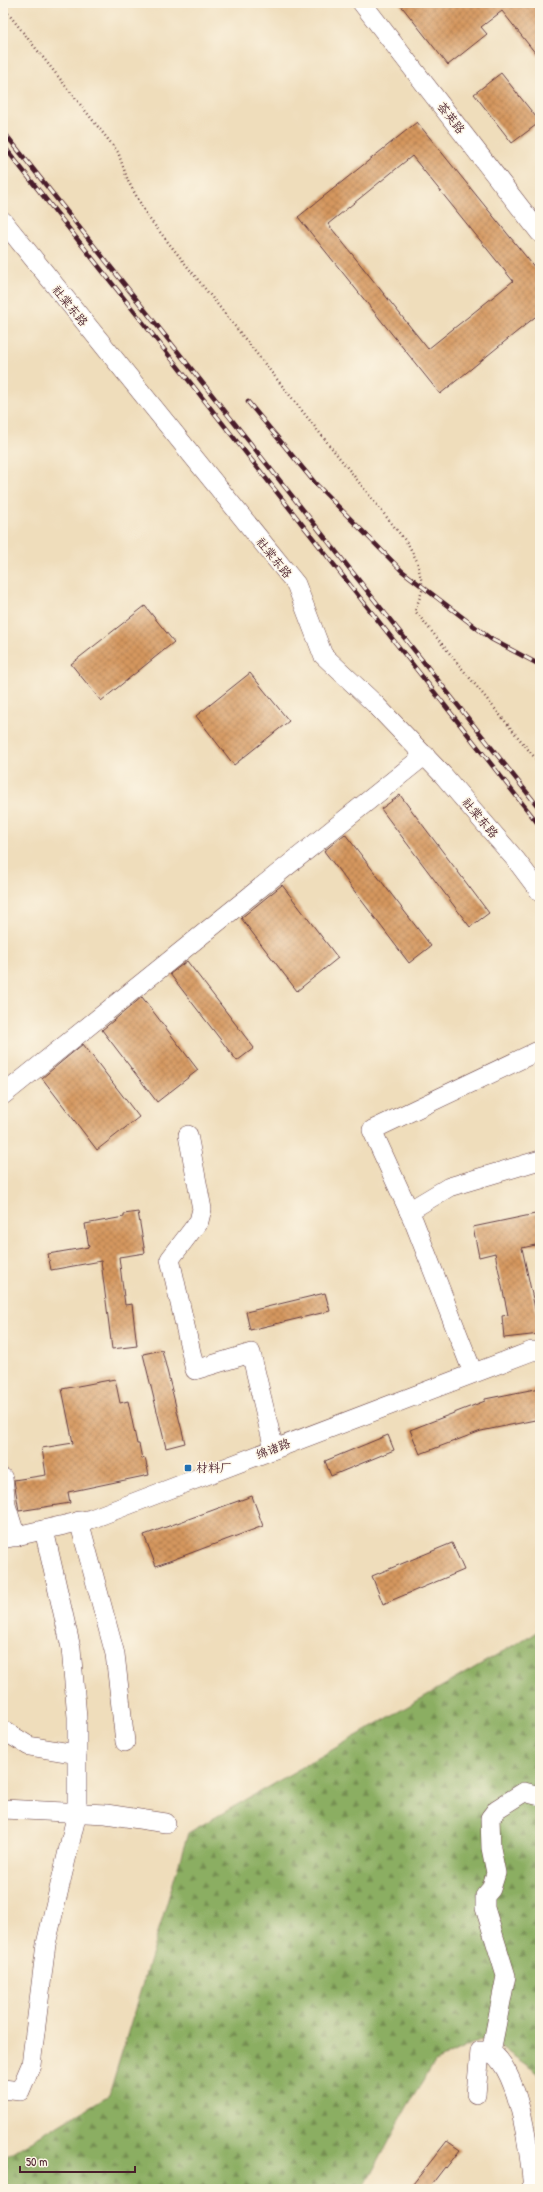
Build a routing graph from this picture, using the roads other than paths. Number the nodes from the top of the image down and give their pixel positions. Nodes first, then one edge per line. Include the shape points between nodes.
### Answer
1 (362, 3) edge
2 (3, 221) edge
3 (540, 233) edge
4 (425, 756) junction
5 (540, 892) edge
6 (540, 1050) edge
7 (3, 1095) edge
8 (188, 1135) dead end
9 (540, 1160) edge
10 (409, 1211) junction
11 (540, 1351) edge
12 (473, 1373) junction
13 (274, 1449) junction
14 (3, 1478) edge
15 (79, 1521) junction
16 (44, 1530) junction
17 (9, 1538) edge
18 (3, 1730) edge
19 (125, 1742) dead end
20 (77, 1754) junction
21 (540, 1796) edge
22 (3, 1809) edge
23 (77, 1812) junction
24 (166, 1823) dead end
25 (491, 2052) junction
26 (12, 2090) edge
27 (476, 2094) dead end
28 (533, 2189) edge

1 - 3 street, 荟英路
2 - 4 street, 社棠东路 via 296,584 323,655
4 - 5 street, 社棠东路 via 516,860
4 - 7 street
6 - 10 street via 372,1130
8 - 13 street via 202,1209 199,1221 170,1259 195,1370 251,1353
9 - 10 street via 449,1187
10 - 12 street
11 - 12 street, 绵诸路 via 532,1351
12 - 13 street, 绵诸路
13 - 15 street, 绵诸路
14 - 17 street
15 - 16 street, 绵诸路
15 - 19 street via 116,1654
16 - 17 street, 绵诸路
16 - 20 street via 70,1648 77,1717
18 - 20 street via 29,1746
20 - 23 street
21 - 25 street via 524,1792 497,1809 490,1818 491,1848 496,1873 491,1889 485,1896 486,1908 506,1976
22 - 23 street
23 - 24 street
23 - 26 street via 46,1944 31,2065
25 - 27 street via 480,2051
25 - 28 street via 508,2074 515,2091 530,2161

